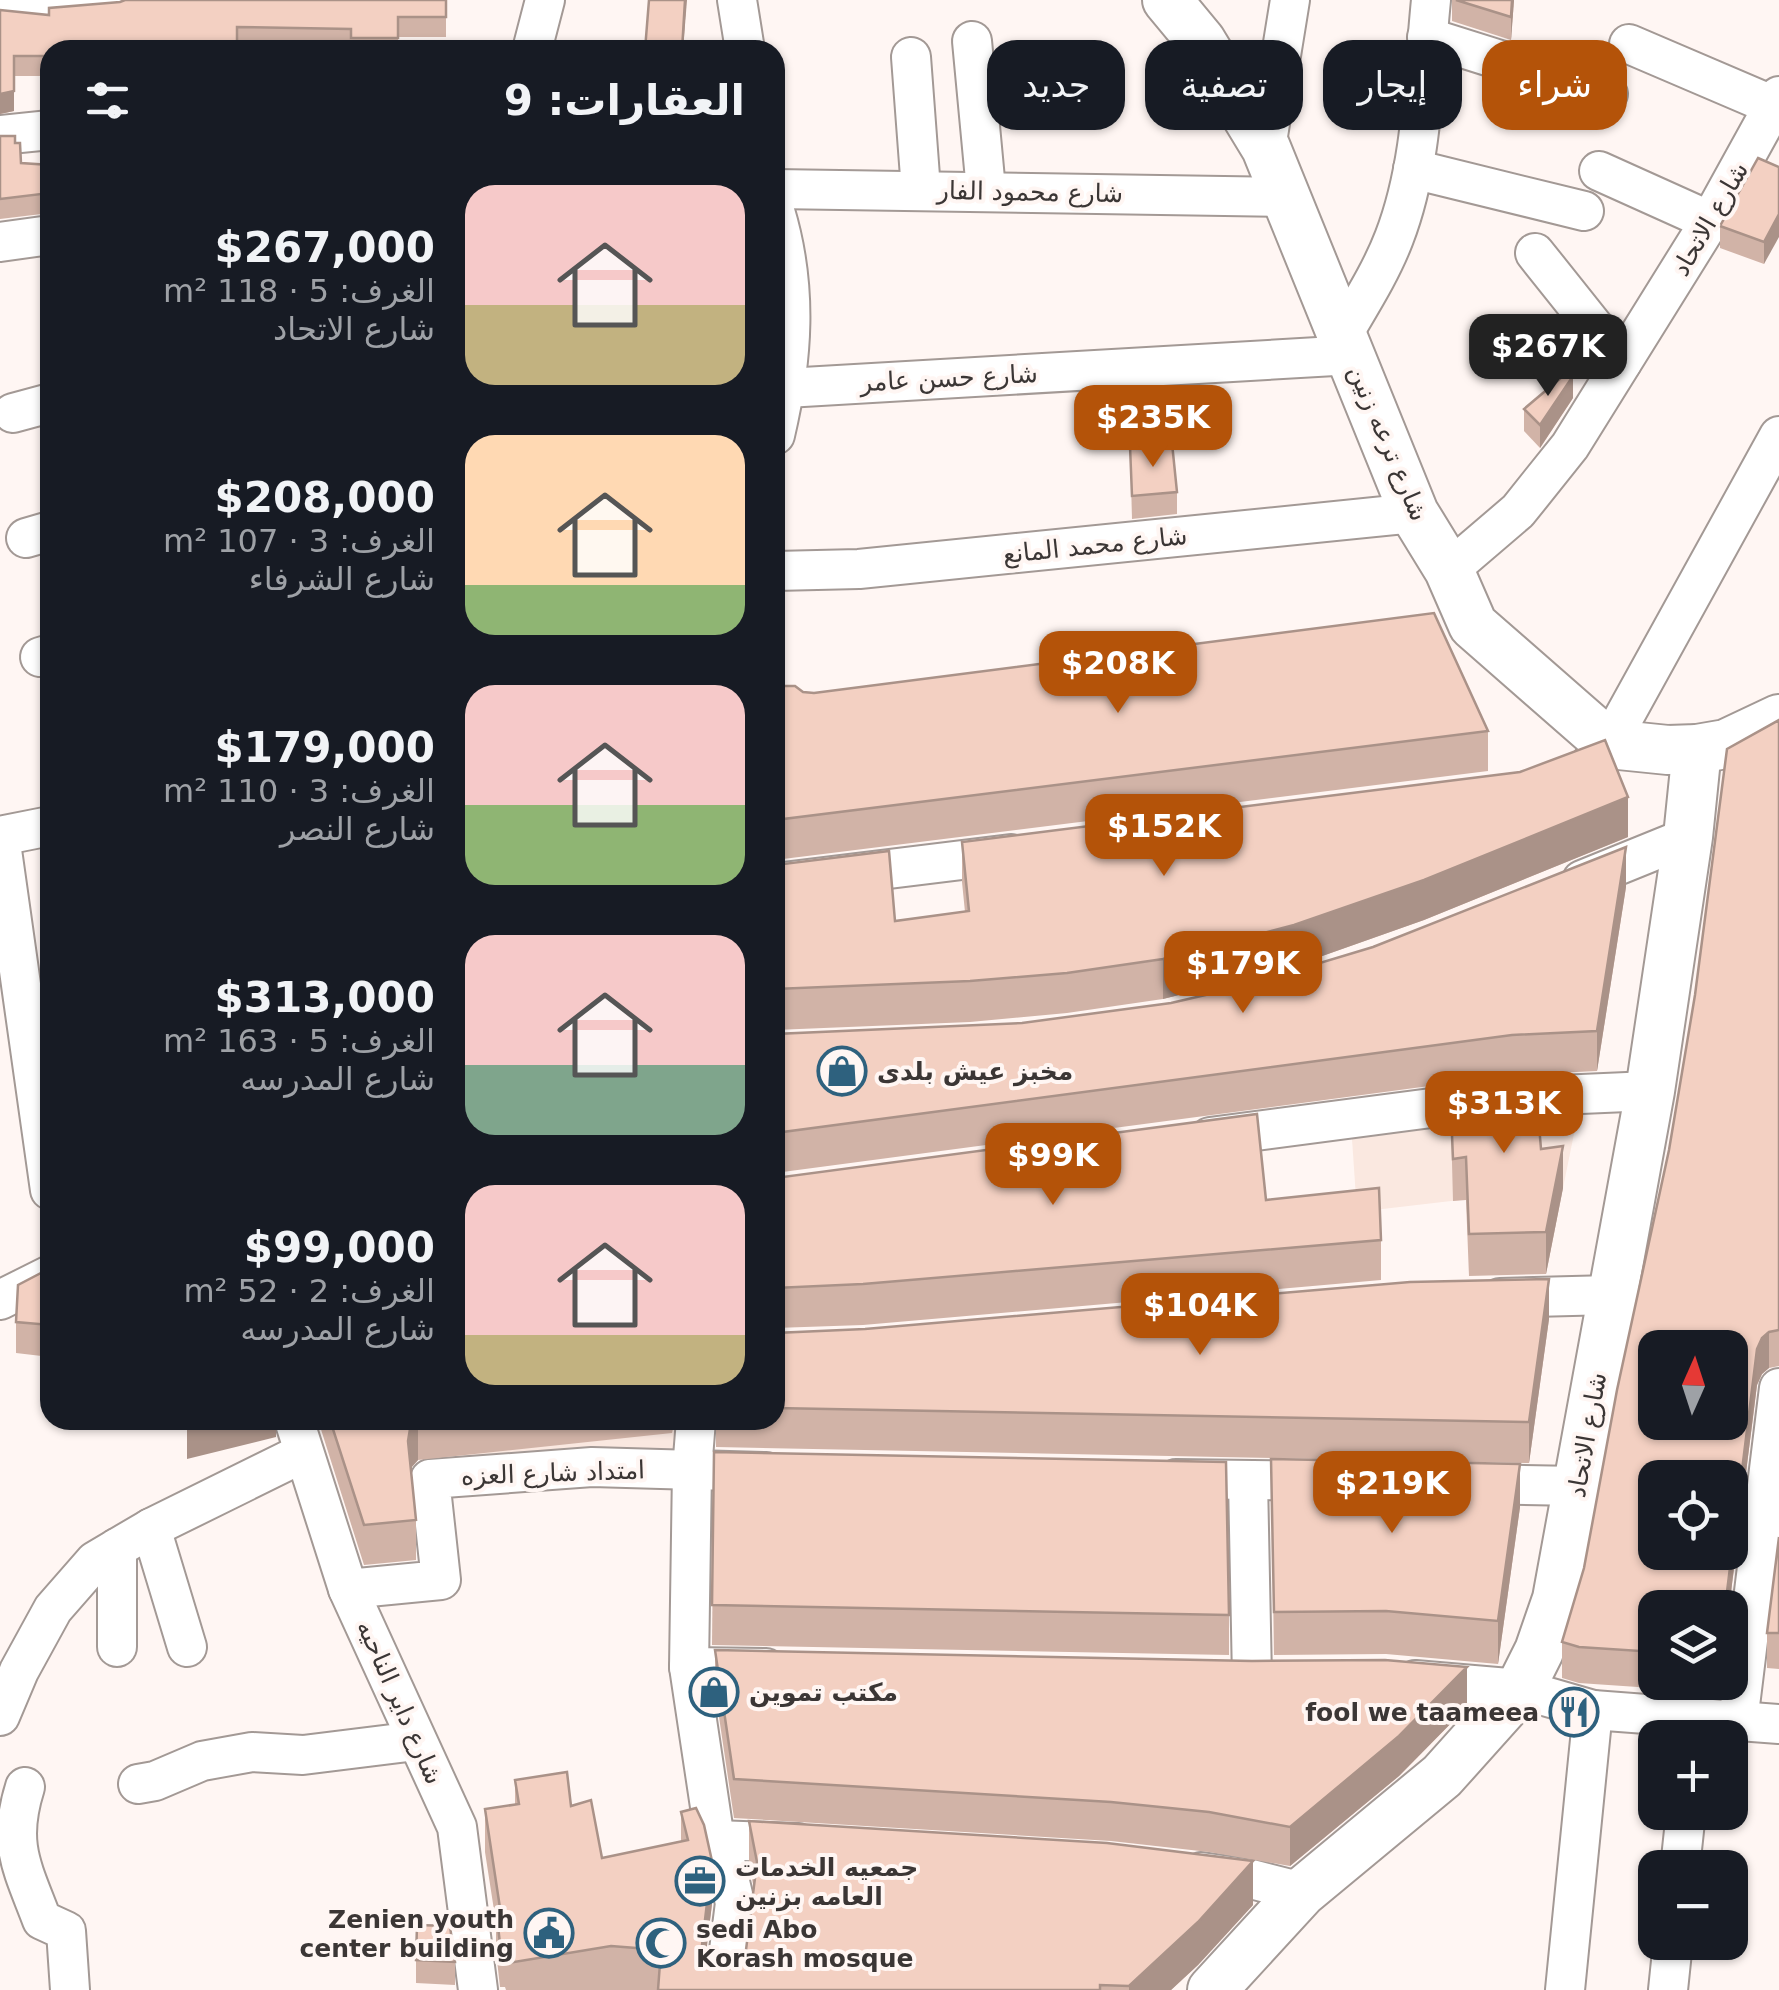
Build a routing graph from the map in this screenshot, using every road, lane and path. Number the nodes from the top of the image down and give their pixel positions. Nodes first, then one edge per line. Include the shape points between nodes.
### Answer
1 (117, 0) edge
2 (545, 0) edge
3 (737, 0) edge
4 (1167, 0) edge
5 (1290, 0) edge
6 (0, 10) edge
7 (1429, 18) edge
8 (535, 40) edge
9 (743, 40) edge
10 (972, 41) dead end
11 (1482, 41) edge
12 (1629, 44) dead end
13 (911, 56) dead end
14 (1776, 101) edge
15 (40, 131) edge
16 (0, 135) edge
17 (1266, 148) junction
18 (1413, 169) junction
19 (1599, 171) dead end
20 (785, 189) edge
21 (921, 190) junction
22 (986, 190) junction
23 (1286, 197) junction
24 (1584, 211) dead end
25 (1710, 221) junction
26 (40, 236) edge
27 (0, 242) edge
28 (1535, 254) dead end
29 (785, 291) edge
30 (1347, 344) junction
31 (1622, 362) junction
32 (785, 377) edge
33 (785, 404) edge
34 (40, 406) edge
35 (12, 413) dead end
36 (1779, 436) edge
37 (1414, 513) junction
38 (1449, 570) junction
39 (785, 571) edge
40 (1779, 719) edge
41 (1609, 744) junction
42 (1697, 749) junction
43 (1554, 779) edge
44 (40, 828) edge
45 (0, 836) edge
46 (1688, 837) junction
47 (1045, 850) edge
48 (785, 882) edge
49 (1546, 894) edge
50 (6, 925) edge
51 (36, 983) edge
52 (40, 1042) edge
53 (1650, 1090) junction
54 (1183, 1141) edge
55 (40, 1281) edge
56 (1611, 1294) junction
57 (1464, 1299) edge
58 (1, 1305) edge
59 (1779, 1388) edge
60 (695, 1430) edge
61 (299, 1437) edge
62 (692, 1470) junction
63 (811, 1472) edge
64 (1149, 1478) edge
65 (1248, 1480) junction
66 (1364, 1482) edge
67 (1442, 1484) edge
68 (1578, 1486) junction
69 (151, 1528) junction
70 (117, 1548) junction
71 (348, 1589) junction
72 (117, 1647) dead end
73 (187, 1647) dead end
74 (689, 1666) junction
75 (806, 1669) edge
76 (1213, 1677) edge
77 (1290, 1677) edge
78 (1386, 1677) edge
79 (1252, 1678) junction
80 (1520, 1689) junction
81 (1594, 1710) junction
82 (0, 1716) edge
83 (1650, 1720) edge
84 (1738, 1720) edge
85 (1748, 1722) edge
86 (1779, 1724) edge
87 (416, 1741) junction
88 (138, 1784) dead end
89 (25, 1787) dead end
90 (715, 1840) junction
91 (830, 1845) edge
92 (1173, 1869) edge
93 (1302, 1892) junction
94 (1671, 1960) edge
95 (70, 1990) edge
96 (478, 1990) edge
97 (724, 1990) edge
98 (1212, 1990) edge
99 (1564, 1990) edge
100 (1668, 1990) edge

1 - 6 street
2 - 8 street
3 - 9 street
4 - 17 street, شارع ترعه زنين via 1201,41
5 - 17 street
7 - 11 street
7 - 18 street
10 - 22 street
12 - 14 street
13 - 21 street
14 - 25 street, شارع الاتحاد
15 - 16 street
17 - 23 street, شارع ترعه زنين
18 - 24 street
18 - 30 street via 1394,238
19 - 25 street
20 - 21 street, شارع محمود الفار
21 - 22 street, شارع محمود الفار
22 - 23 street, شارع محمود الفار
23 - 30 street, شارع ترعه زنين
25 - 31 street, شارع الاتحاد
26 - 27 street
28 - 31 street
29 - 32 street via 792,338
30 - 33 street, شارع حسن عامر
30 - 37 street, شارع ترعه زنين
31 - 38 street, شارع الاتحاد via 1539,487
34 - 35 street
36 - 41 street
37 - 38 street, شارع ترعه زنين
37 - 39 street, شارع محمد المانع via 859,569
38 - 41 street, شارع ترعه زنين via 1453,628
40 - 42 street via 1726,744
41 - 42 street
41 - 43 street via 1590,764
42 - 46 street, شارع الاتحاد
44 - 45 street
45 - 50 street
46 - 49 street
46 - 53 street, شارع الاتحاد
47 - 48 street
50 - 51 street
51 - 52 street
53 - 54 street via 1515,1097
53 - 56 street, شارع الاتحاد
55 - 58 street
56 - 57 street
56 - 68 street, شارع الاتحاد
59 - 84 street
60 - 62 street
61 - 69 street
61 - 71 street, شارع داير الناحيه
62 - 63 street
62 - 71 street, امتداد شارع العزه via 592,1467 430,1479 442,1580
62 - 74 street
64 - 65 street
65 - 66 street
65 - 79 street
67 - 68 street
68 - 80 street, شارع الاتحاد via 1557,1600
69 - 70 street
69 - 73 street
70 - 72 street
70 - 82 street via 95,1560 53,1609
71 - 87 street, شارع داير الناحيه
74 - 75 street
74 - 90 street
76 - 79 street
77 - 79 street
78 - 80 street
80 - 81 street
80 - 93 street, شارع الاتحاد via 1442,1776
81 - 83 street
81 - 99 street
85 - 86 street
87 - 88 street via 302,1755 252,1752
87 - 96 street, شارع داير الناحيه via 457,1827
89 - 95 street via 15,1846 42,1920 66,1931
90 - 91 street
90 - 97 street via 735,1902
92 - 93 street
93 - 98 street, شارع الاتحاد
94 - 100 street

